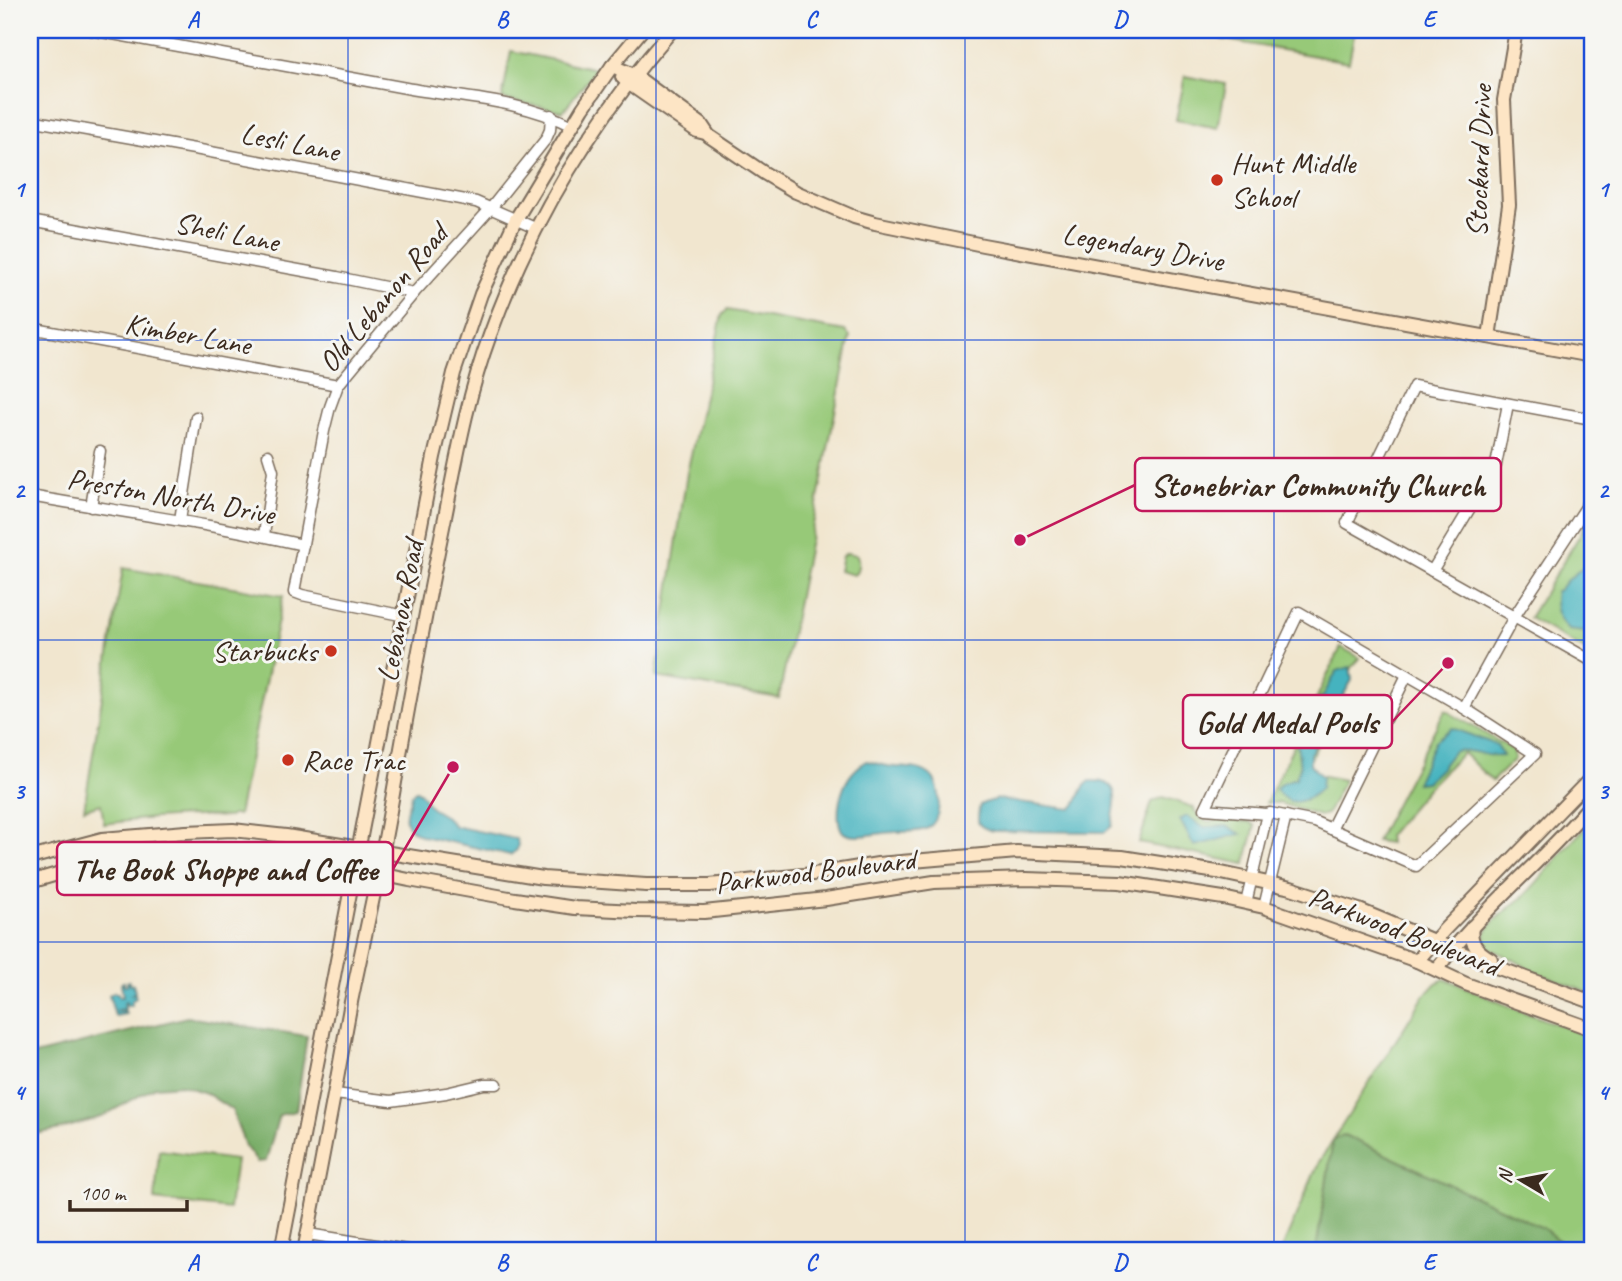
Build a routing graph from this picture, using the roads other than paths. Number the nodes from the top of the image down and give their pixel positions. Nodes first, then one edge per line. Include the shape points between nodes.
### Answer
1 (90, 30) edge
2 (642, 30) edge
3 (672, 30) edge
4 (1516, 30) edge
5 (612, 66) junction
6 (631, 79) junction
7 (551, 116) junction
8 (30, 121) edge
9 (572, 126) junction
10 (491, 208) junction
11 (516, 219) junction
12 (30, 220) edge
13 (535, 228) junction
14 (414, 293) junction
15 (30, 328) edge
16 (1489, 337) junction
17 (1592, 356) edge
18 (338, 385) junction
19 (1508, 404) junction
20 (196, 417) dead end
21 (1592, 419) edge
22 (100, 451) dead end
23 (268, 455) dead end
24 (1592, 482) edge
25 (30, 496) edge
26 (91, 507) junction
27 (180, 520) junction
28 (264, 535) junction
29 (303, 545) junction
30 (1432, 571) junction
31 (405, 616) junction
32 (1514, 617) junction
33 (424, 620) junction
34 (1592, 661) edge
35 (1408, 675) junction
36 (1464, 708) junction
37 (1592, 776) edge
38 (1592, 803) edge
39 (1267, 814) junction
40 (1286, 816) junction
41 (1331, 829) junction
42 (96, 841) junction
43 (359, 848) junction
44 (383, 852) junction
45 (964, 857) junction
46 (1122, 857) junction
47 (30, 858) edge
48 (99, 861) junction
49 (356, 869) junction
50 (822, 873) junction
51 (378, 874) junction
52 (1250, 879) junction
53 (966, 881) junction
54 (1120, 882) junction
55 (1269, 882) junction
56 (30, 883) edge
57 (826, 899) junction
58 (1246, 903) junction
59 (1264, 907) junction
60 (1472, 927) junction
61 (1434, 941) junction
62 (1452, 949) junction
63 (1418, 961) junction
64 (1437, 969) junction
65 (1511, 972) junction
66 (1592, 1002) edge
67 (1592, 1029) edge
68 (497, 1084) dead end
69 (312, 1090) junction
70 (335, 1094) junction
71 (308, 1234) junction
72 (284, 1236) junction
73 (304, 1250) edge
74 (281, 1251) edge
75 (324, 1251) edge
76 (413, 1251) edge

1 - 7 street
2 - 5 main road, Lebanon Road
3 - 6 main road, Lebanon Road
4 - 16 main road, Stockard Drive via 1504,100 1510,205
5 - 6 main road, Legendary Drive
5 - 9 main road, Lebanon Road
6 - 13 main road, Lebanon Road
6 - 16 main road, Legendary Drive via 796,192 875,223
7 - 9 street
7 - 10 street, Old Lebanon Road via 547,139
8 - 10 street, Lesli Lane
9 - 11 main road, Lebanon Road
10 - 11 street, Lesli Lane
10 - 14 street, Old Lebanon Road
11 - 13 street, Lesli Lane
11 - 31 main road, Lebanon Road via 481,294 454,373
12 - 14 street, Sheli Lane
13 - 33 main road, Lebanon Road via 478,372
14 - 18 street, Old Lebanon Road
15 - 18 street, Kimber Lane
16 - 17 main road, Legendary Drive
18 - 29 street, Old Lebanon Road via 324,431
19 - 21 street
19 - 30 street via 1496,465
19 - 30 street via 1414,386 1347,523
20 - 27 street
22 - 26 street
23 - 28 street via 272,471
24 - 32 street via 1586,507
25 - 26 street, Preston North Drive
26 - 27 street, Preston North Drive
27 - 28 street, Preston North Drive
28 - 29 street, Preston North Drive
29 - 31 street, Old Lebanon Road via 294,592
30 - 32 street
31 - 33 main road
31 - 43 main road, Lebanon Road
32 - 34 street
32 - 36 street
33 - 44 main road, Lebanon Road
35 - 36 street
35 - 39 street via 1299,612 1205,809
35 - 41 street
36 - 41 street via 1535,754 1416,866
37 - 61 main road
38 - 60 main road
39 - 40 street
39 - 52 street
40 - 41 street
40 - 55 street
42 - 43 main road, Parkwood Boulevard via 233,830
42 - 47 main road, Parkwood Boulevard
42 - 48 main road
43 - 44 main road, Parkwood Boulevard
43 - 49 main road, Lebanon Road
44 - 50 main road, Parkwood Boulevard via 543,878 633,885 710,884
44 - 51 main road, Lebanon Road
45 - 46 main road, Parkwood Boulevard via 1017,852
45 - 50 main road, Parkwood Boulevard
45 - 53 main road
46 - 52 main road, Parkwood Boulevard
46 - 54 main road
48 - 49 main road, Parkwood Boulevard via 236,849
48 - 56 main road, Parkwood Boulevard
49 - 51 main road, Parkwood Boulevard
49 - 69 main road, Lebanon Road
50 - 57 main road
51 - 57 main road, Parkwood Boulevard via 575,908 704,912
51 - 70 main road, Lebanon Road
52 - 55 main road, Parkwood Boulevard
52 - 58 street
53 - 54 main road, Parkwood Boulevard
53 - 57 main road, Parkwood Boulevard
54 - 58 main road, Parkwood Boulevard
55 - 59 street
55 - 61 main road, Parkwood Boulevard via 1359,910
58 - 59 main road, Parkwood Boulevard
59 - 63 main road, Parkwood Boulevard
60 - 62 main road
60 - 65 main road via 1476,948
61 - 62 main road, Parkwood Boulevard
61 - 63 main road
62 - 64 main road
62 - 65 main road, Parkwood Boulevard
63 - 64 main road, Parkwood Boulevard
64 - 67 main road, Parkwood Boulevard via 1466,984
65 - 66 main road, Parkwood Boulevard
68 - 70 street via 391,1101
69 - 70 main road
69 - 72 main road, Lebanon Road
70 - 71 main road, Lebanon Road
71 - 72 main road
71 - 73 main road, Lebanon Road
71 - 76 street
72 - 73 main road
72 - 74 main road, Lebanon Road
73 - 75 street

